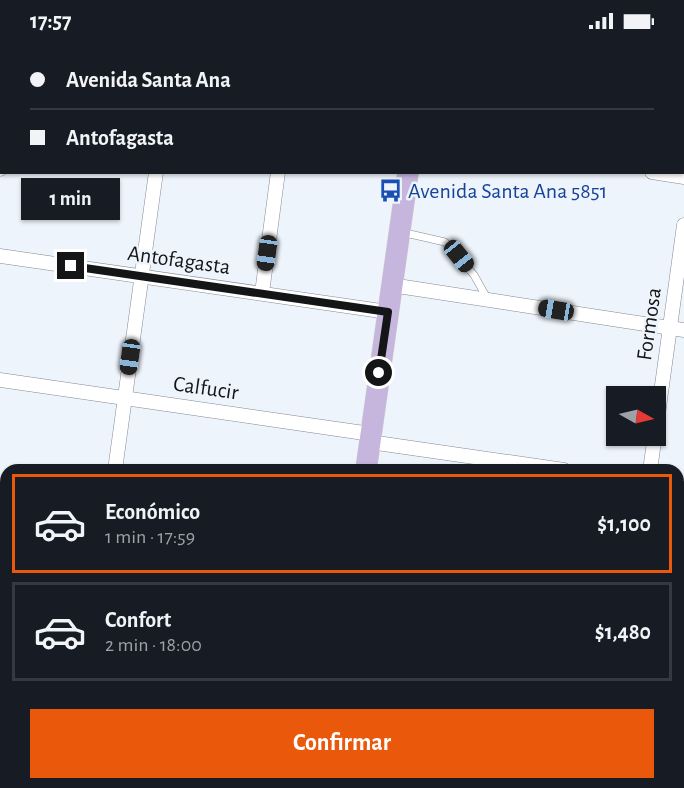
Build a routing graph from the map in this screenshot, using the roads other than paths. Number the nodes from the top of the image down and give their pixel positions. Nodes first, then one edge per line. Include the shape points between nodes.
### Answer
1 (156, 174) edge
2 (278, 174) edge
3 (408, 174) edge
4 (665, 174) edge
5 (684, 177) edge
6 (684, 225) edge
7 (399, 232) junction
8 (0, 256) edge
9 (142, 276) junction
10 (391, 285) junction
11 (262, 292) junction
12 (488, 300) junction
13 (388, 312) junction
14 (669, 328) junction
15 (684, 330) edge
16 (0, 380) edge
17 (662, 386) edge
18 (124, 398) junction
19 (370, 438) junction
20 (653, 446) edge
21 (116, 464) edge
22 (367, 464) edge
23 (528, 464) edge
24 (651, 464) edge

1 - 9 street
2 - 11 street
3 - 7 main road
4 - 5 street
6 - 14 street, Formosa
7 - 10 main road
7 - 12 lane via 445,242 474,275
8 - 9 street, Antofagasta
9 - 11 street, Antofagasta
9 - 18 street
10 - 12 street
10 - 13 main road
11 - 13 street, Antofagasta
12 - 14 street
13 - 19 main road
14 - 15 street
14 - 17 street, Formosa
16 - 18 street, Calfucir
18 - 19 street, Calfucir
18 - 21 street
19 - 22 main road
19 - 23 street, Calfucir
20 - 24 street

